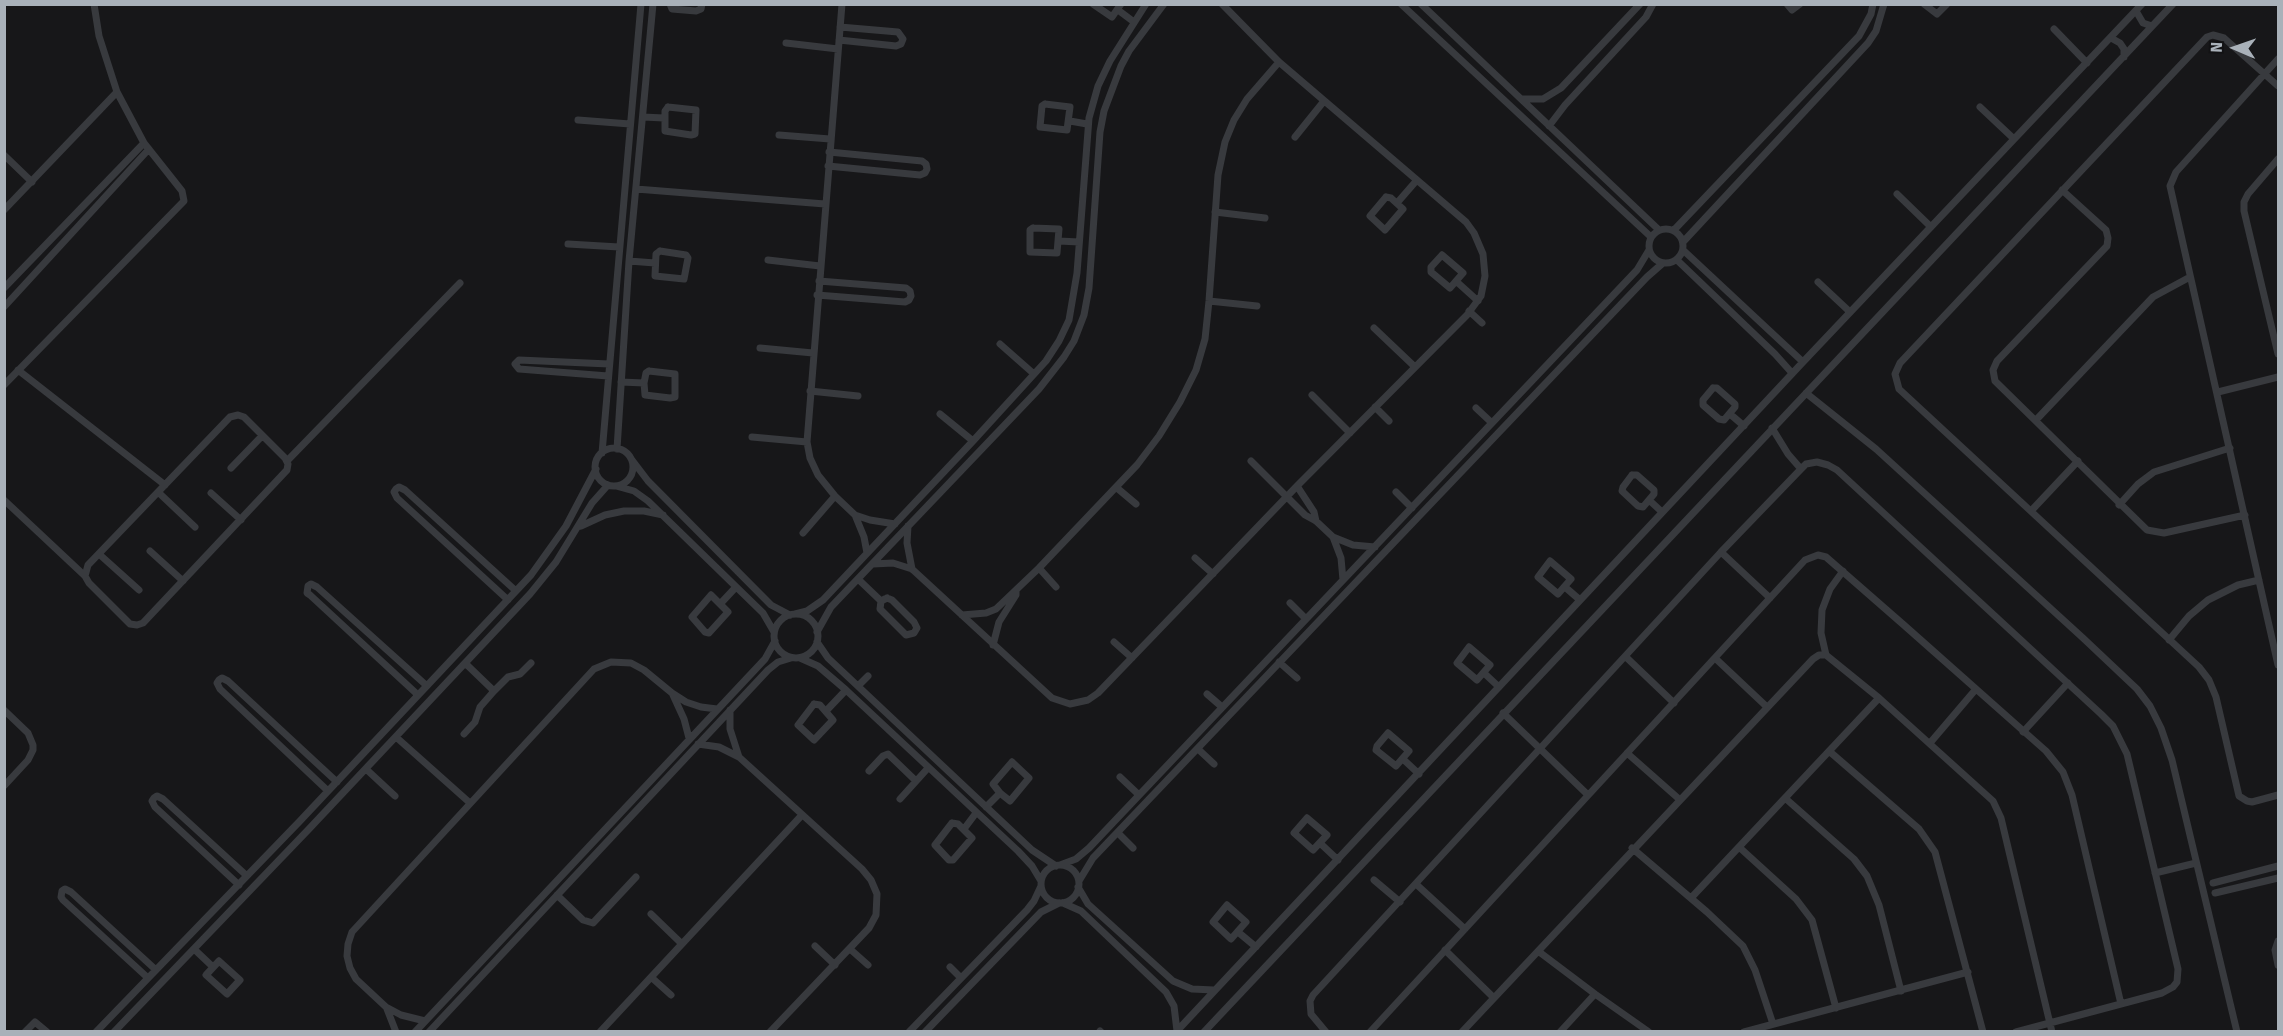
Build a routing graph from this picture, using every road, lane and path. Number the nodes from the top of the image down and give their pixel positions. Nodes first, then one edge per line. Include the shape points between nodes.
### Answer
1 (94, 4) edge
2 (641, 4) edge
3 (653, 4) edge
4 (670, 4) edge
5 (702, 4) edge
6 (842, 4) edge
7 (1093, 4) edge
8 (1146, 4) edge
9 (1164, 4) edge
10 (1222, 4) edge
11 (1401, 4) edge
12 (1421, 4) edge
13 (1640, 4) edge
14 (1653, 4) edge
15 (1786, 4) edge
16 (1800, 4) edge
17 (1873, 4) edge
18 (1924, 4) edge
19 (1947, 4) edge
20 (2142, 4) edge
21 (2173, 4) edge
22 (1885, 5) edge
23 (1120, 7) edge
24 (2136, 11) junction
25 (1134, 22) junction
26 (2152, 26) junction
27 (840, 27) junction
28 (2054, 29) dead end
29 (2110, 38) junction
30 (839, 40) junction
31 (786, 43) dead end
32 (838, 49) junction
33 (2124, 57) junction
34 (2278, 59) edge
35 (1279, 62) junction
36 (2087, 63) junction
37 (2265, 74) junction
38 (2278, 86) edge
39 (117, 92) junction
40 (1522, 99) junction
41 (1324, 101) junction
42 (1980, 107) dead end
43 (643, 117) junction
44 (664, 118) junction
45 (578, 120) dead end
46 (1070, 122) junction
47 (1777, 123) junction
48 (630, 124) junction
49 (1087, 124) junction
50 (1549, 126) junction
51 (1786, 131) junction
52 (779, 135) dead end
53 (1295, 136) dead end
54 (830, 139) junction
55 (2014, 140) junction
56 (147, 146) junction
57 (829, 152) junction
58 (4, 155) edge
59 (896, 159) junction
60 (2278, 159) edge
61 (828, 166) junction
62 (895, 172) junction
63 (1417, 180) junction
64 (32, 182) junction
65 (636, 189) junction
66 (2062, 190) junction
67 (1897, 194) dead end
68 (1397, 203) junction
69 (825, 204) junction
70 (1081, 208) junction
71 (1096, 209) junction
72 (4, 210) edge
73 (1215, 212) junction
74 (1265, 218) dead end
75 (1931, 227) junction
76 (1659, 230) junction
77 (1674, 230) junction
78 (1651, 237) junction
79 (1059, 241) junction
80 (1079, 242) junction
81 (568, 244) dead end
82 (1683, 246) junction
83 (619, 248) junction
84 (1649, 250) junction
85 (768, 260) dead end
86 (1677, 260) junction
87 (629, 261) junction
88 (654, 263) junction
89 (1663, 263) junction
90 (820, 266) junction
91 (2190, 277) junction
92 (819, 280) junction
93 (1457, 282) junction
94 (1818, 282) dead end
95 (460, 283) dead end
96 (879, 286) junction
97 (4, 288) edge
98 (818, 295) junction
99 (878, 300) junction
100 (1209, 301) junction
101 (1478, 301) junction
102 (1257, 306) dead end
103 (4, 307) edge
104 (1470, 311) junction
105 (1850, 312) junction
106 (1482, 323) dead end
107 (1374, 328) dead end
108 (1000, 344) dead end
109 (1785, 346) junction
110 (760, 348) dead end
111 (813, 353) junction
112 (1775, 354) junction
113 (2278, 354) edge
114 (542, 361) junction
115 (1803, 362) junction
116 (609, 364) junction
117 (1415, 367) junction
118 (18, 370) junction
119 (541, 370) junction
120 (4, 372) edge
121 (1792, 373) junction
122 (1034, 374) junction
123 (609, 376) junction
124 (2278, 377) edge
125 (11, 378) junction
126 (621, 382) junction
127 (644, 383) junction
128 (4, 385) edge
129 (810, 391) junction
130 (2218, 392) junction
131 (1806, 393) junction
132 (1312, 395) dead end
133 (858, 396) dead end
134 (1375, 407) junction
135 (1476, 408) dead end
136 (940, 414) dead end
137 (1730, 414) junction
138 (2036, 420) junction
139 (1389, 422) dead end
140 (1492, 423) junction
141 (1744, 426) junction
142 (1773, 428) junction
143 (1350, 433) junction
144 (262, 436) junction
145 (752, 437) dead end
146 (973, 441) junction
147 (807, 442) junction
148 (2230, 448) junction
149 (617, 449) junction
150 (602, 453) junction
151 (1461, 456) junction
152 (632, 460) junction
153 (287, 461) junction
154 (1251, 461) dead end
155 (2078, 462) junction
156 (1469, 463) junction
157 (231, 468) dead end
158 (596, 469) junction
159 (1801, 469) junction
160 (165, 485) junction
161 (608, 485) junction
162 (616, 486) junction
163 (1297, 486) junction
164 (1117, 488) junction
165 (158, 492) junction
166 (1396, 492) dead end
167 (211, 493) dead end
168 (835, 496) junction
169 (1287, 497) junction
170 (4, 500) edge
171 (1649, 500) junction
172 (1136, 504) dead end
173 (2119, 505) junction
174 (1412, 508) junction
175 (430, 511) junction
176 (2031, 511) junction
177 (1662, 512) junction
178 (663, 514) junction
179 (855, 515) junction
180 (2245, 515) junction
181 (241, 520) junction
182 (422, 520) junction
183 (1316, 521) junction
184 (895, 524) junction
185 (195, 526) dead end
186 (908, 526) junction
187 (579, 527) junction
188 (803, 533) dead end
189 (1333, 537) junction
190 (1375, 547) junction
191 (150, 551) dead end
192 (1721, 552) junction
193 (867, 553) junction
194 (99, 554) junction
195 (1195, 558) dead end
196 (873, 564) junction
197 (1039, 568) junction
198 (912, 569) junction
199 (1843, 571) junction
200 (1213, 574) junction
201 (85, 576) junction
202 (858, 579) junction
203 (1343, 580) junction
204 (2259, 580) junction
205 (183, 581) junction
206 (736, 587) junction
207 (1056, 587) dead end
208 (1565, 588) junction
209 (139, 590) dead end
210 (516, 591) junction
211 (1016, 591) junction
212 (1770, 598) junction
213 (508, 600) junction
214 (823, 600) junction
215 (1580, 600) junction
216 (881, 601) junction
217 (721, 603) junction
218 (1290, 603) dead end
219 (500, 608) junction
220 (831, 608) junction
221 (343, 609) junction
222 (793, 615) junction
223 (962, 615) junction
224 (509, 617) junction
225 (334, 618) junction
226 (1306, 619) junction
227 (774, 632) junction
228 (817, 632) junction
229 (2169, 640) junction
230 (775, 641) junction
231 (817, 642) junction
232 (1114, 642) dead end
233 (993, 645) junction
234 (1826, 655) junction
235 (791, 657) junction
236 (1626, 657) junction
237 (800, 658) junction
238 (1132, 658) junction
239 (1715, 658) junction
240 (1279, 662) junction
241 (465, 663) junction
242 (531, 663) dead end
243 (2278, 665) edge
244 (758, 666) junction
245 (765, 673) junction
246 (1484, 673) junction
247 (868, 676) dead end
248 (1297, 678) dead end
249 (1246, 681) junction
250 (2068, 683) junction
251 (427, 686) junction
252 (858, 686) junction
253 (1499, 687) junction
254 (1254, 689) junction
255 (1976, 689) junction
256 (846, 690) junction
257 (494, 691) junction
258 (672, 693) junction
259 (1207, 694) dead end
260 (418, 695) junction
261 (1879, 698) junction
262 (1674, 703) junction
263 (256, 707) junction
264 (1222, 707) junction
265 (1767, 707) junction
266 (717, 709) junction
267 (4, 710) edge
268 (730, 710) junction
269 (826, 711) junction
270 (1503, 713) junction
271 (248, 716) junction
272 (2023, 732) junction
273 (464, 735) dead end
274 (396, 737) junction
275 (689, 738) junction
276 (1930, 743) junction
277 (698, 744) junction
278 (1198, 749) junction
279 (1541, 749) junction
280 (1828, 752) junction
281 (1627, 753) junction
282 (739, 758) junction
283 (1404, 760) junction
284 (1214, 764) dead end
285 (928, 768) junction
286 (366, 769) junction
287 (869, 771) dead end
288 (1419, 774) junction
289 (1120, 777) dead end
290 (916, 781) junction
291 (337, 782) junction
292 (4, 786) edge
293 (328, 791) junction
294 (1000, 793) junction
295 (1139, 795) junction
296 (1588, 795) junction
297 (2278, 795) edge
298 (395, 796) dead end
299 (1785, 798) junction
300 (900, 799) dead end
301 (1679, 799) junction
302 (470, 803) junction
303 (986, 807) junction
304 (976, 813) junction
305 (802, 815) junction
306 (299, 822) junction
307 (193, 826) junction
308 (964, 829) junction
309 (308, 830) junction
310 (1118, 833) junction
311 (185, 835) junction
312 (1321, 844) junction
313 (1739, 847) junction
314 (1133, 848) dead end
315 (1632, 848) junction
316 (1085, 851) junction
317 (1093, 858) junction
318 (1338, 860) junction
319 (2196, 863) junction
320 (1058, 865) junction
321 (2278, 866) edge
322 (2259, 871) junction
323 (2155, 873) junction
324 (247, 876) junction
325 (636, 877) dead end
326 (2278, 878) edge
327 (1374, 880) dead end
328 (2262, 882) junction
329 (2213, 883) dead end
330 (1041, 884) junction
331 (1078, 884) junction
332 (1416, 884) junction
333 (238, 885) junction
334 (2215, 893) dead end
335 (557, 895) junction
336 (1691, 898) junction
337 (1400, 902) junction
338 (1061, 903) junction
339 (651, 914) dead end
340 (105, 922) junction
341 (1465, 929) junction
342 (97, 931) junction
343 (1239, 932) junction
344 (2278, 941) edge
345 (682, 944) junction
346 (815, 946) dead end
347 (1256, 947) junction
348 (194, 949) junction
349 (850, 949) junction
350 (1445, 950) junction
351 (1538, 951) junction
352 (835, 965) junction
353 (868, 965) dead end
354 (2278, 965) edge
355 (213, 967) junction
356 (950, 967) dead end
357 (156, 970) junction
358 (1968, 972) junction
359 (651, 977) junction
360 (148, 978) junction
361 (962, 978) junction
362 (1214, 990) junction
363 (1901, 991) junction
364 (1595, 994) junction
365 (671, 995) dead end
366 (448, 996) junction
367 (1494, 998) junction
368 (456, 1003) junction
369 (2121, 1004) junction
370 (386, 1007) junction
371 (1836, 1008) junction
372 (425, 1021) junction
373 (2050, 1023) junction
374 (1773, 1024) junction
375 (432, 1030) edge
376 (1177, 1031) edge
377 (1207, 1031) edge
378 (26, 1032) edge
379 (47, 1032) edge
380 (96, 1032) edge
381 (114, 1032) edge
382 (396, 1032) edge
383 (415, 1032) edge
384 (600, 1032) edge
385 (770, 1032) edge
386 (909, 1032) edge
387 (925, 1032) edge
388 (1326, 1032) edge
389 (1370, 1032) edge
390 (1462, 1032) edge
391 (1560, 1032) edge
392 (1649, 1032) edge
393 (1744, 1032) edge
394 (1983, 1032) edge
395 (2016, 1032) edge
396 (2052, 1032) edge
397 (2237, 1032) edge

1 - 39 street via 99,36
2 - 48 street
3 - 43 street
4 - 5 street via 672,9 696,11
6 - 27 street
7 - 23 street via 1110,17
8 - 25 street
9 - 71 street via 1129,51 1107,101 1100,132
10 - 35 street
11 - 78 street
12 - 40 street
13 - 40 street via 1561,88 1543,99
14 - 50 street via 1646,17
15 - 16 street via 1792,10
17 - 47 street via 1859,36
18 - 19 street via 1937,14
20 - 24 street
21 - 26 street
22 - 51 street via 1868,43
23 - 25 street
24 - 26 street via 2140,20
24 - 29 street
25 - 49 street via 1098,86
26 - 33 street
27 - 30 street
27 - 30 street via 898,32 903,39 896,46
28 - 36 street
29 - 33 street via 2123,46
29 - 36 street
30 - 32 street
31 - 32 street
32 - 54 street
33 - 131 street
34 - 37 street
35 - 41 street
35 - 73 street via 1247,99 1229,131 1219,164
36 - 55 street
37 - 38 street
37 - 66 street via 2224,38 2207,37
37 - 91 street via 2172,178 2170,194
39 - 56 street
39 - 64 street
40 - 50 street
41 - 53 street
41 - 63 street
42 - 55 street
43 - 44 street
43 - 65 street
44 - 44 street via 666,133 695,134 694,109 668,107
45 - 48 street
46 - 46 street via 1069,106 1042,105 1042,128 1066,131
46 - 49 street
47 - 51 street
47 - 77 street
48 - 83 street
49 - 70 street
50 - 76 street
51 - 82 street
52 - 54 street
54 - 57 street
55 - 75 street
56 - 97 street
56 - 103 street
56 - 118 street via 182,191 184,201
57 - 59 street
57 - 61 street
58 - 64 street
59 - 62 street
59 - 62 street via 922,161 927,169 920,175
60 - 113 street via 2244,202
61 - 62 street
61 - 69 street
63 - 68 street
63 - 101 street via 1466,222 1480,244 1485,276
64 - 72 street
65 - 69 street
65 - 87 street
66 - 138 street via 2106,230 2108,242 1994,365 1995,381
66 - 176 street via 1899,363 1895,374 1899,389
67 - 75 street
68 - 68 street via 1385,198 1371,218 1387,230 1403,212
69 - 90 street
70 - 71 street
70 - 80 street
71 - 186 street via 1087,301 1074,341 1039,389
73 - 74 street
73 - 100 street
75 - 105 street
76 - 77 street
76 - 78 street
77 - 82 street
78 - 84 street
79 - 79 street via 1057,228 1033,228 1028,248 1033,253 1056,254
79 - 80 street
80 - 122 street via 1069,320 1053,352
81 - 83 street
82 - 86 street
82 - 109 street
83 - 116 street
84 - 89 street via 1654,259
84 - 140 street via 1638,270
85 - 90 street
86 - 89 street
86 - 112 street
87 - 88 street
87 - 126 street
88 - 88 street via 657,277 685,278 685,254 658,251
89 - 156 street
90 - 92 street
91 - 130 street
91 - 138 street via 2153,297
92 - 96 street
92 - 98 street
93 - 93 street via 1463,271 1445,255 1441,256 1431,272 1448,288
93 - 101 street
94 - 105 street
95 - 153 street
96 - 99 street
96 - 99 street via 906,288 911,296 905,302
98 - 99 street
98 - 111 street
100 - 102 street
100 - 164 street via 1203,347 1189,385 1159,436
101 - 104 street
104 - 106 street
104 - 117 street
105 - 115 street
107 - 117 street
108 - 122 street
109 - 112 street
109 - 115 street
110 - 111 street
111 - 129 street
112 - 121 street
114 - 116 street
114 - 119 street
114 - 119 street via 519,360 515,364 519,369
115 - 121 street
116 - 123 street
117 - 134 street
118 - 125 street
118 - 160 street
119 - 123 street
120 - 125 street
121 - 141 street
122 - 146 street
123 - 150 street
124 - 130 street
125 - 128 street
126 - 127 street
126 - 149 street
127 - 127 street via 647,396 675,397 674,373 649,371
129 - 133 street
129 - 147 street
130 - 148 street
131 - 142 street
131 - 319 street via 1876,449 2143,697 2158,719 2166,741
132 - 143 street
134 - 139 street
134 - 143 street
135 - 140 street
136 - 146 street
137 - 137 street via 1735,404 1713,388 1703,400 1704,406 1720,420
137 - 141 street
138 - 155 street
140 - 151 street
141 - 177 street
142 - 159 street
142 - 270 street
143 - 163 street
144 - 153 street
144 - 157 street
144 - 160 street via 244,417 232,416
145 - 147 street
146 - 184 street
147 - 168 street via 813,467
148 - 173 street via 2154,472
148 - 180 street
149 - 150 street
149 - 152 street
150 - 158 street
151 - 156 street
151 - 174 street
152 - 162 street via 631,477
152 - 222 street via 771,605
153 - 181 street via 286,473
154 - 169 street
155 - 173 street
155 - 176 street
156 - 240 street
158 - 161 street
158 - 210 street via 558,539
159 - 192 street
159 - 250 street via 1817,462 1837,470
160 - 165 street
161 - 162 street
161 - 187 street
162 - 178 street via 641,495
163 - 169 street
163 - 183 street
164 - 172 street
164 - 197 street
165 - 185 street
165 - 194 street
166 - 174 street
167 - 181 street
168 - 179 street
168 - 188 street
169 - 183 street
169 - 200 street
170 - 201 street
171 - 171 street via 1654,490 1632,475 1623,492 1640,507
171 - 177 street
173 - 180 street via 2155,533
174 - 190 street
175 - 182 street
175 - 182 street via 405,490 396,489 395,496
175 - 210 street
176 - 229 street
177 - 215 street
178 - 187 street via 615,513
178 - 206 street
179 - 184 street
179 - 193 street
180 - 204 street
181 - 205 street
182 - 213 street
183 - 189 street
184 - 193 street
186 - 196 street
186 - 198 street
187 - 224 street via 544,578
189 - 190 street via 1353,545
189 - 203 street via 1341,558
190 - 203 street
191 - 205 street
192 - 212 street
192 - 236 street
193 - 214 street
194 - 201 street via 88,565
194 - 209 street
195 - 200 street
196 - 198 street via 893,563
196 - 202 street
197 - 207 street
197 - 211 street
198 - 223 street
199 - 212 street via 1826,557 1813,555
199 - 234 street via 1822,610 1821,633
199 - 255 street
200 - 238 street
201 - 205 street via 134,625 143,623
202 - 216 street
202 - 220 street
203 - 226 street
204 - 229 street via 2238,585 2208,600
204 - 243 street
206 - 217 street
206 - 227 street via 763,613
208 - 208 street via 1570,578 1549,562 1539,580 1556,594
208 - 215 street
210 - 213 street
211 - 223 street via 992,612
211 - 233 street via 999,622
212 - 239 street
213 - 219 street
214 - 220 street
214 - 222 street
215 - 253 street
216 - 216 street via 880,609 904,633 914,633 914,622 892,600
217 - 217 street via 709,596 693,616 705,633 712,632 728,614
218 - 226 street
219 - 224 street
219 - 251 street
220 - 228 street
221 - 225 street
221 - 225 street via 317,587 308,586 307,593
221 - 251 street
222 - 227 street via 778,623
222 - 228 street via 810,619
223 - 233 street
224 - 241 street
225 - 260 street
226 - 249 street
227 - 230 street
228 - 231 street
229 - 297 street via 2199,667 2212,686 2239,796 2252,802
230 - 235 street via 782,653
230 - 244 street
231 - 237 street via 812,651
231 - 252 street
232 - 238 street
233 - 238 street via 1052,698 1070,704 1094,697
234 - 261 street
234 - 265 street via 1813,659
235 - 237 street
235 - 245 street
236 - 262 street
236 - 279 street
237 - 256 street via 818,666
239 - 262 street
239 - 265 street
240 - 248 street
240 - 254 street
241 - 257 street
241 - 274 street
242 - 257 street
244 - 245 street
244 - 266 street
245 - 268 street
246 - 246 street via 1490,663 1472,647 1468,648 1458,659 1458,665 1475,680
246 - 253 street
247 - 252 street
249 - 254 street
249 - 264 street
250 - 272 street
250 - 323 street via 2121,739
251 - 260 street
252 - 303 street
253 - 288 street
254 - 278 street
255 - 272 street
255 - 276 street
256 - 269 street
256 - 285 street
257 - 273 street
258 - 266 street via 694,705
258 - 275 street
258 - 302 street via 631,663 617,661 600,666
259 - 264 street
260 - 291 street
261 - 276 street
261 - 280 street
262 - 281 street
263 - 271 street
263 - 271 street via 228,681 219,680 218,687
263 - 291 street
264 - 295 street
265 - 301 street
266 - 275 street
267 - 292 street via 28,733 33,744 28,760
268 - 277 street
268 - 282 street via 730,729
269 - 269 street via 814,704 798,726 816,739 833,722
270 - 279 street
270 - 377 street
271 - 293 street
272 - 369 street via 2055,761 2068,783
274 - 286 street
274 - 302 street
275 - 366 street
276 - 373 street via 1998,808
277 - 282 street via 719,747
277 - 335 street
278 - 284 street
278 - 310 street
279 - 296 street
279 - 332 street
280 - 299 street
280 - 358 street via 1929,841 1940,864
281 - 296 street
281 - 301 street
282 - 305 street
283 - 283 street via 1409,750 1387,734 1377,752 1394,766
283 - 288 street
285 - 290 street
285 - 304 street
286 - 298 street
286 - 309 street
287 - 290 street via 888,754
288 - 318 street
289 - 295 street
290 - 300 street
291 - 293 street
293 - 306 street
294 - 294 street via 1007,800 1014,799 1029,776 1010,763 994,783
294 - 303 street
295 - 316 street
296 - 341 street
299 - 313 street
299 - 363 street via 1867,876 1880,905
301 - 315 street
302 - 370 street via 350,938 347,956 353,974
303 - 320 street via 1032,850
304 - 308 street
304 - 330 street via 1026,858
305 - 345 street
305 - 349 street via 862,869 874,887 876,915
306 - 309 street
306 - 324 street
307 - 311 street
307 - 311 street via 163,799 154,798 153,805
307 - 324 street
308 - 308 street via 952,823 936,843 949,860 956,859 971,840
309 - 348 street
310 - 314 street
310 - 317 street
311 - 333 street
312 - 312 street via 1312,850 1295,836 1295,830 1306,818 1326,833
312 - 318 street
313 - 336 street
313 - 371 street via 1812,920
315 - 336 street
315 - 351 street
316 - 317 street
316 - 320 street
317 - 331 street
318 - 347 street
319 - 323 street
319 - 397 street
320 - 330 street via 1047,870
320 - 331 street via 1073,871
321 - 322 street
322 - 328 street
322 - 329 street
323 - 369 street via 2178,976 2168,991
324 - 333 street
325 - 335 street via 593,923 583,920
326 - 328 street
327 - 337 street
328 - 334 street
330 - 338 street via 1046,898
330 - 361 street via 1027,910
331 - 338 street via 1075,896
331 - 362 street via 1088,904 1173,981 1192,989
332 - 337 street
332 - 341 street
333 - 357 street
335 - 368 street
336 - 374 street via 1743,946
337 - 388 street via 1310,1001 1311,1014
338 - 376 street via 1081,911 1166,992 1174,1006
338 - 387 street via 1041,912
339 - 345 street
340 - 342 street
340 - 342 street via 71,891 62,891 61,897
340 - 357 street
341 - 350 street
342 - 360 street
343 - 343 street via 1229,938 1213,924 1227,905 1245,920
343 - 347 street
344 - 354 street
345 - 359 street
346 - 352 street
347 - 362 street
348 - 355 street
348 - 381 street
349 - 352 street
349 - 353 street
350 - 367 street
350 - 389 street
351 - 364 street
351 - 367 street
352 - 385 street
355 - 355 street via 206,976 228,994 240,980 220,962
356 - 361 street
357 - 360 street
358 - 363 street
358 - 394 street
359 - 365 street
359 - 384 street
360 - 380 street
361 - 386 street
362 - 376 street
363 - 371 street
364 - 391 street
364 - 392 street
366 - 368 street
366 - 372 street
367 - 390 street
368 - 375 street
369 - 373 street
370 - 372 street
370 - 382 street
371 - 374 street
372 - 383 street
373 - 395 street
373 - 396 street
374 - 393 street
378 - 379 street via 35,1022

